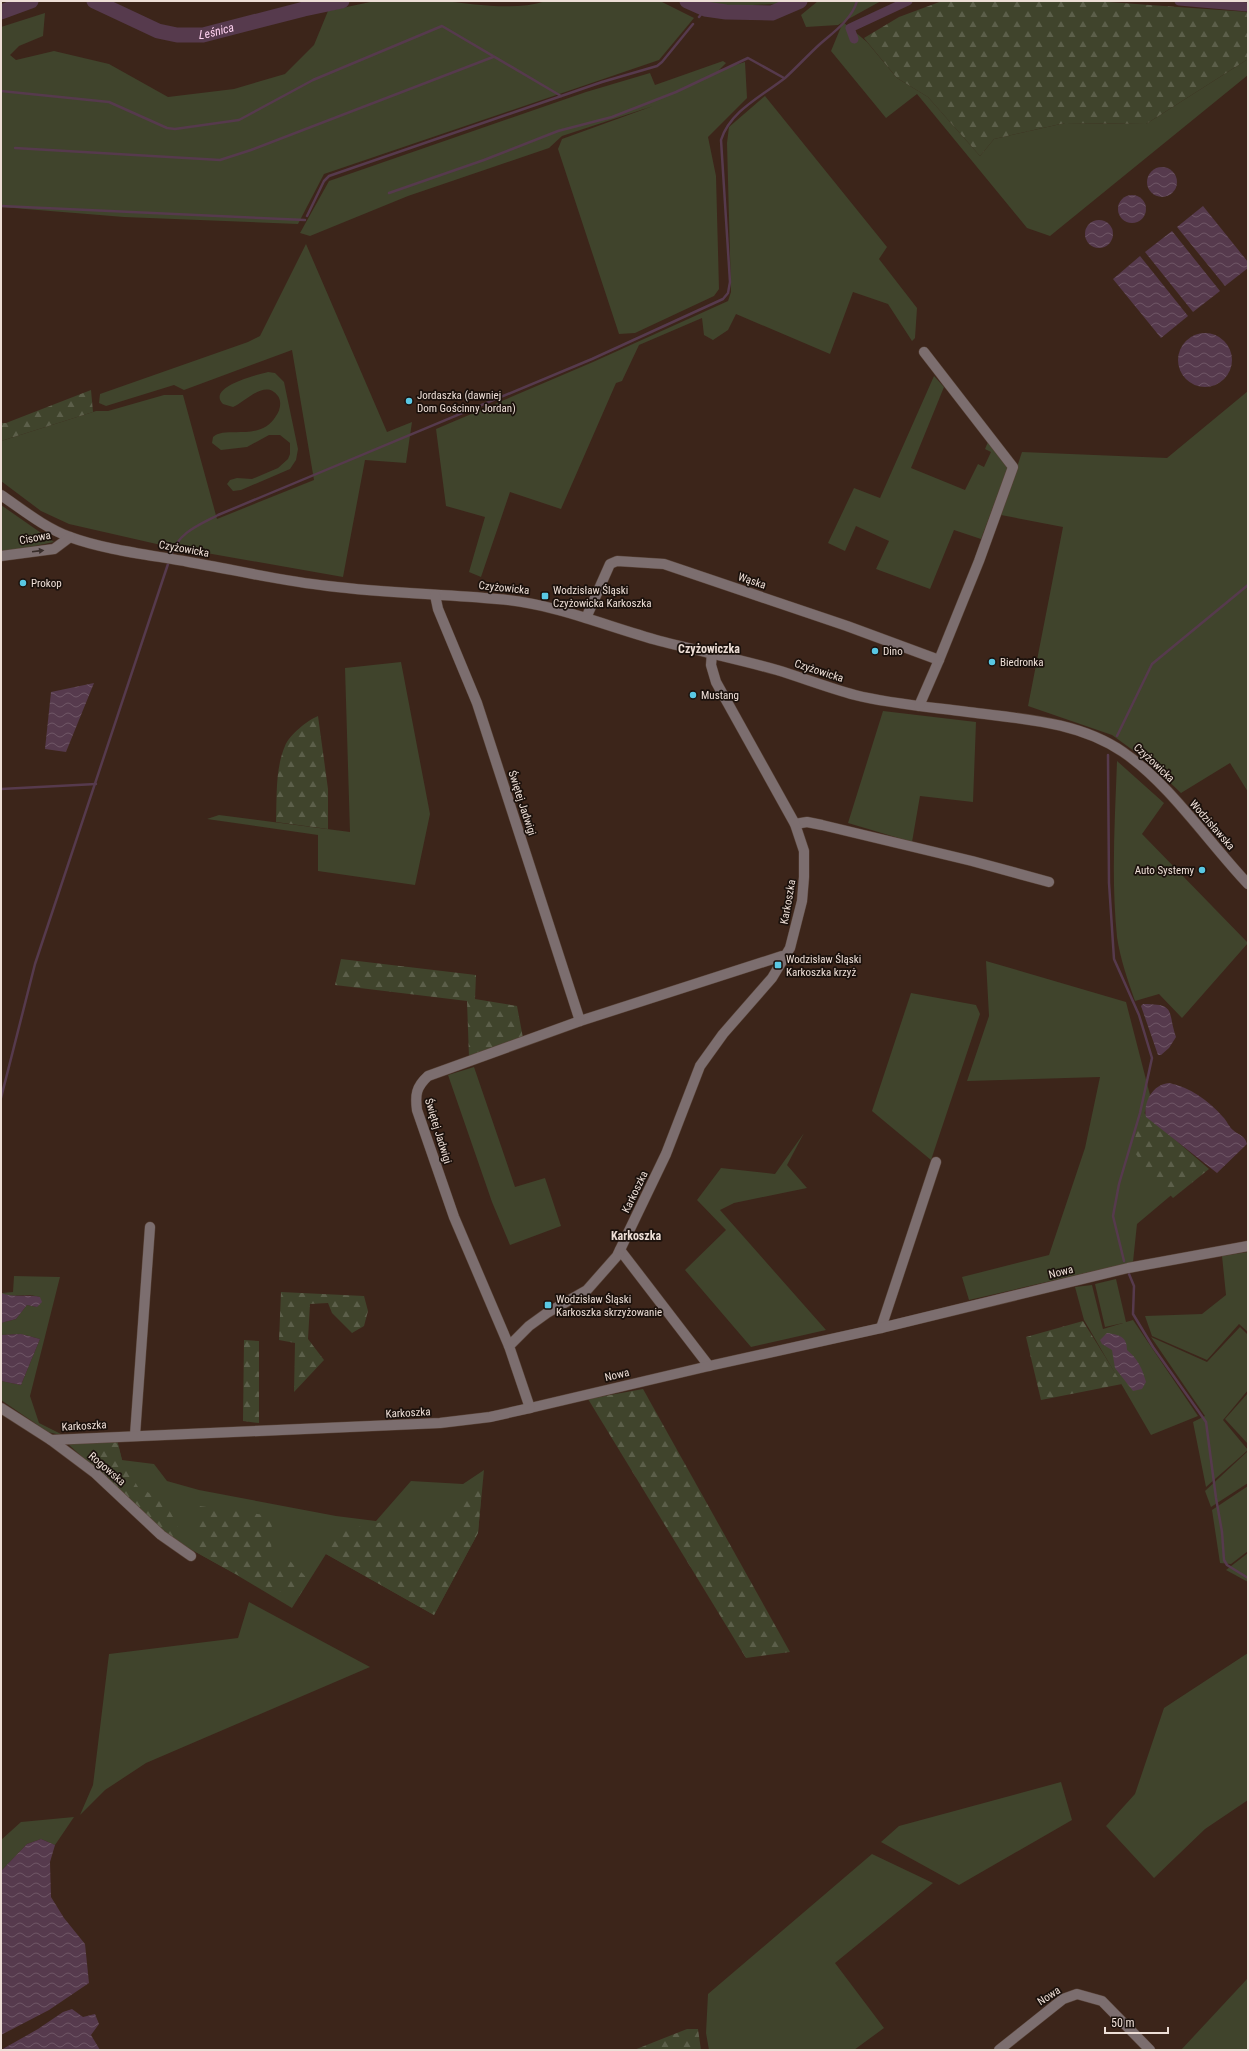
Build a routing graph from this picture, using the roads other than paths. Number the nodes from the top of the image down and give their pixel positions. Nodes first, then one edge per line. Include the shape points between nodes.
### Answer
1 (924, 352) dead end
2 (1, 495) edge
3 (70, 537) junction
4 (1, 556) edge
5 (436, 595) junction
6 (586, 618) junction
7 (712, 654) junction
8 (939, 660) junction
9 (919, 706) junction
10 (1174, 799) joint
11 (795, 824) junction
12 (1049, 882) dead end
13 (1248, 884) edge
14 (786, 957) junction
15 (580, 1021) junction
16 (936, 1162) dead end
17 (150, 1227) dead end
18 (1248, 1246) edge
19 (620, 1250) junction
20 (882, 1328) junction
21 (509, 1346) junction
22 (709, 1366) junction
23 (1, 1408) edge
24 (530, 1408) junction
25 (135, 1435) junction
26 (51, 1440) junction
27 (191, 1556) dead end
28 (999, 2050) edge
29 (1150, 2050) edge

1 - 8 street via 1013,467
2 - 3 street, Czyżowicka via 36,520
4 -> 3 street, Cisowa via 54,549
3 - 5 street, Czyżowicka via 161,557 325,586
5 - 6 street, Czyżowicka via 500,599 540,605
5 - 15 street, Świętej Jadwigi via 438,609 477,703
6 - 7 street, Czyżowicka
6 - 8 street, Wąska via 610,564 617,561 664,564
7 - 9 street, Czyżowicka via 803,677 853,694
7 - 11 street, Karkoszka via 711,665 716,682
8 - 9 street
9 - 10 street, Czyżowicka via 1031,719 1094,736 1123,751 1151,774
10 - 13 street, Wodzisławska
11 - 12 street via 807,822 822,825
11 - 14 street, Karkoszka via 804,851 804,877 797,924
14 - 15 street, Świętej Jadwigi via 782,956
14 - 19 street, Karkoszka via 772,978 723,1034 700,1066 666,1154
15 - 21 street, Świętej Jadwigi via 428,1076 418,1085 415,1096 417,1110 454,1217
16 - 20 street
17 - 25 street
18 - 20 street, Nowa via 1128,1268
19 - 21 street, Karkoszka via 587,1290 547,1313
19 - 22 street
20 - 22 street, Nowa
21 - 24 street
22 - 24 street, Nowa
23 - 26 street, Rogowska
24 - 25 street, Karkoszka via 490,1417 440,1423
25 - 26 street, Karkoszka
26 - 27 street, Rogowska via 95,1473 161,1535
28 - 29 street, Nowa via 1063,1999 1077,1994 1102,2001

